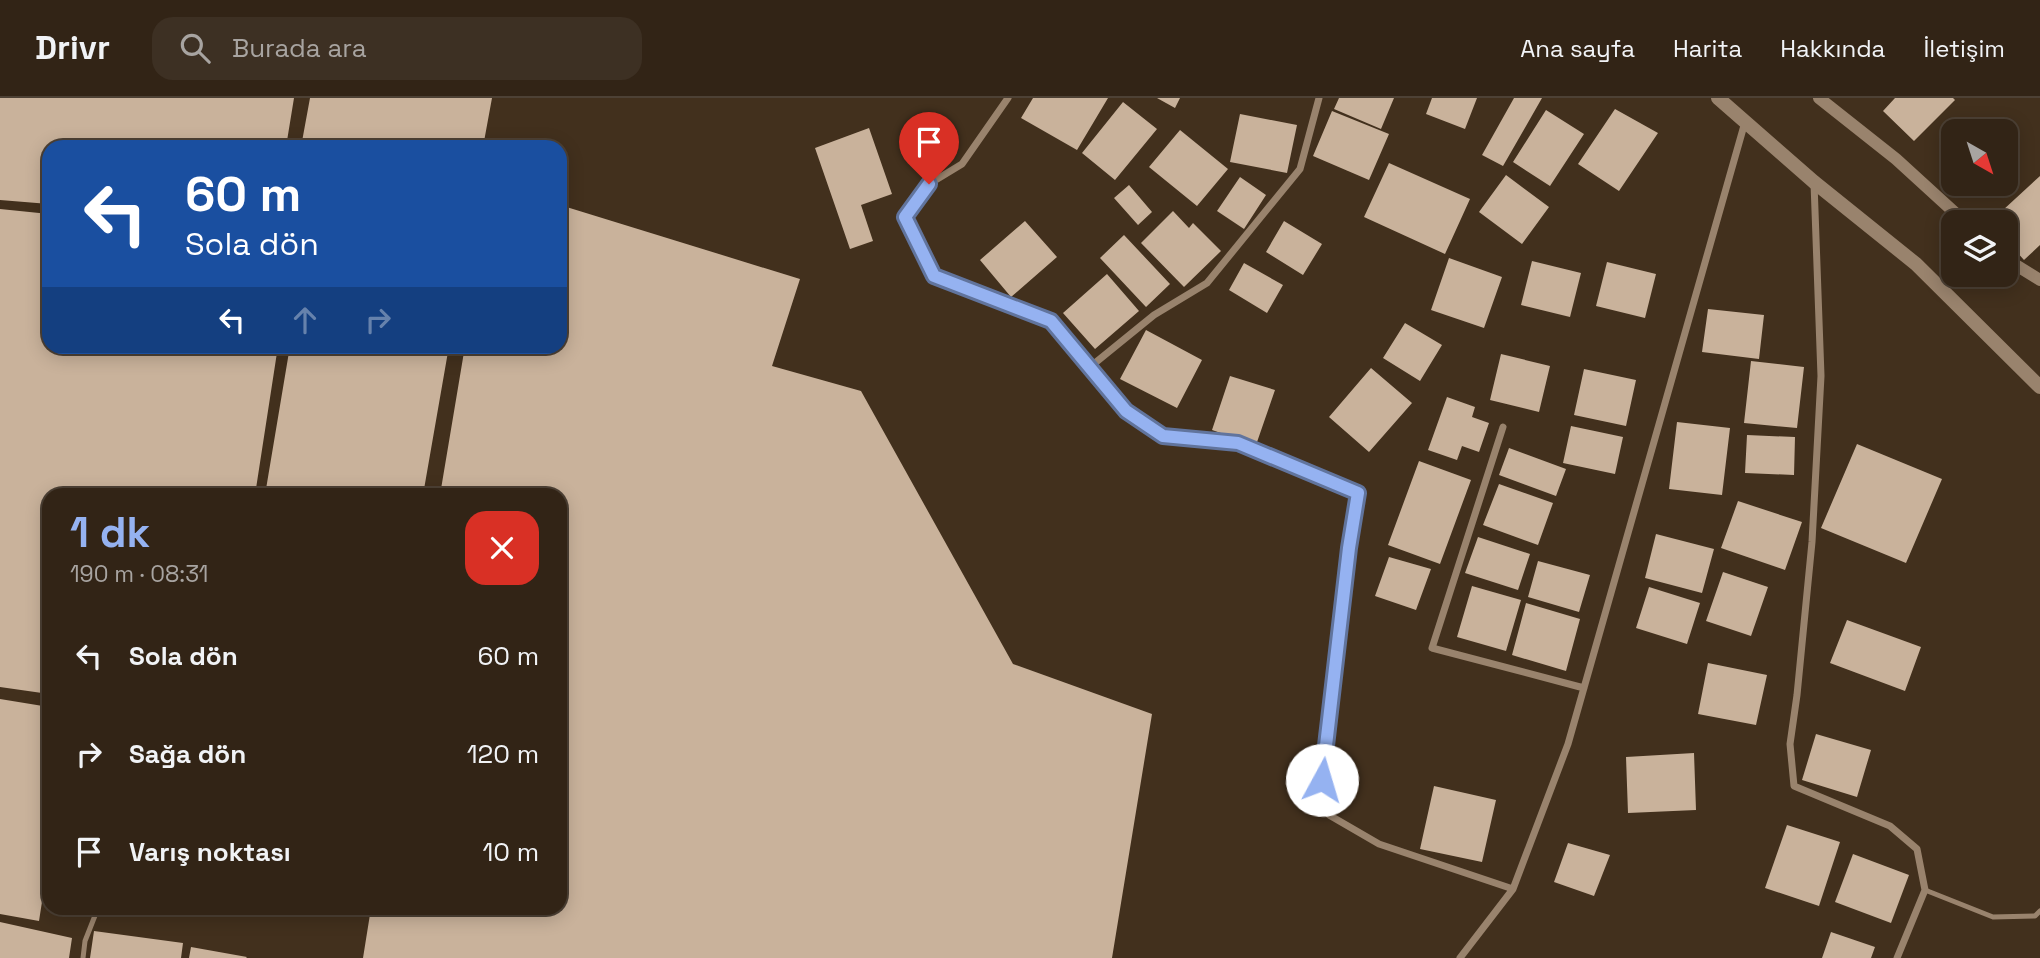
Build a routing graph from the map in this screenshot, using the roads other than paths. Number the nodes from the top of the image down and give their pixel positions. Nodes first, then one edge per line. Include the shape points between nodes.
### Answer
1 (1008, 98) edge
2 (1319, 98) edge
3 (1718, 98) edge
4 (1819, 98) edge
5 (1745, 122) junction
6 (1814, 182) junction
7 (1952, 210) edge
8 (2018, 266) edge
9 (2040, 280) edge
10 (1090, 368) junction
11 (2040, 387) edge
12 (1503, 427) dead end
13 (1584, 688) junction
14 (1513, 889) junction
15 (1925, 890) junction
16 (2040, 911) edge
17 (95, 915) edge
18 (83, 958) edge
19 (1460, 958) edge
20 (1897, 958) edge

1 - 10 street via 962,164 929,184 905,217 934,276 1051,321
2 - 10 street via 1300,169 1207,282 1154,316
3 - 5 main road
4 - 7 street
5 - 6 main road
5 - 13 street
6 - 11 main road via 1916,264
6 - 15 street via 1821,376 1812,542 1790,744 1794,786 1890,826 1917,849
8 - 9 street
10 - 14 street via 1126,411 1163,436 1238,443 1358,493 1322,780 1329,815 1379,844
12 - 13 street via 1432,648
13 - 14 street via 1568,744
14 - 19 street
15 - 16 lane via 1993,918 2035,916
15 - 20 street
17 - 18 lane

